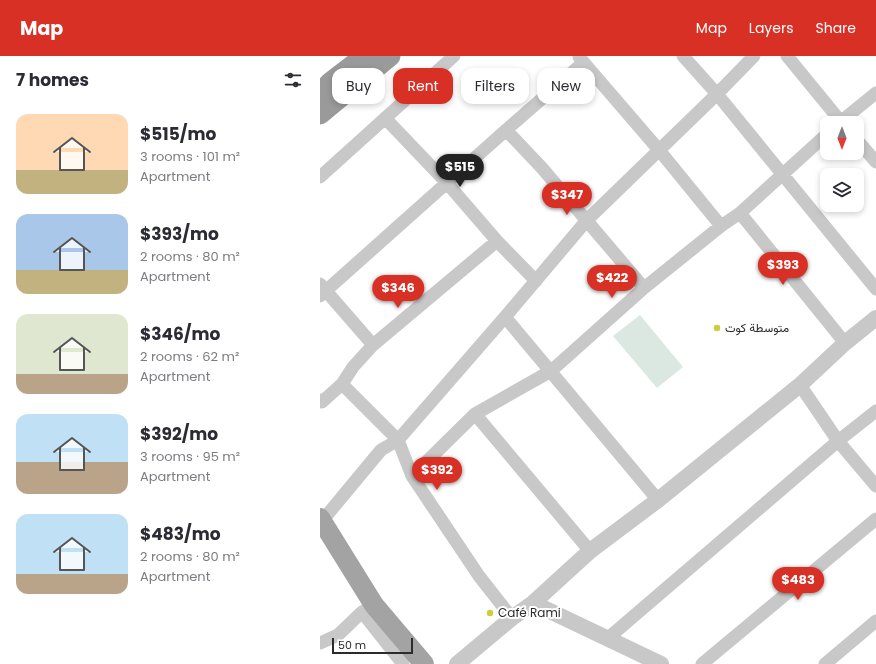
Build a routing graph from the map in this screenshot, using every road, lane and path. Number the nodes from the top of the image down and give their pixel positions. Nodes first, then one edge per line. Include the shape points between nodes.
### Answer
1 (365, 56) edge
2 (390, 56) edge
3 (454, 56) edge
4 (683, 56) edge
5 (754, 56) edge
6 (787, 56) edge
7 (580, 59) edge
8 (320, 92) edge
9 (876, 93) edge
10 (717, 94) junction
11 (320, 114) edge
12 (836, 116) edge
13 (848, 116) edge
14 (385, 118) junction
15 (506, 130) junction
16 (820, 140) edge
17 (864, 148) edge
18 (659, 150) junction
19 (876, 162) edge
20 (783, 174) junction
21 (320, 177) edge
22 (447, 183) junction
23 (740, 213) junction
24 (587, 220) junction
25 (721, 226) junction
26 (497, 241) junction
27 (536, 281) junction
28 (644, 288) junction
29 (876, 289) edge
30 (322, 290) edge
31 (505, 317) junction
32 (876, 318) edge
33 (845, 344) junction
34 (373, 345) junction
35 (551, 371) junction
36 (342, 384) junction
37 (800, 385) junction
38 (320, 400) edge
39 (876, 411) edge
40 (475, 414) junction
41 (398, 440) junction
42 (838, 441) junction
43 (412, 476) junction
44 (876, 486) edge
45 (658, 500) junction
46 (321, 519) edge
47 (876, 520) edge
48 (590, 551) junction
49 (533, 603) junction
50 (368, 609) junction
51 (512, 618) junction
52 (876, 622) edge
53 (607, 639) junction
54 (320, 643) edge
55 (403, 664) edge
56 (424, 664) edge
57 (457, 664) edge
58 (661, 664) edge
59 (702, 664) edge
60 (825, 664) edge

1 - 8 highway
2 - 11 highway
3 - 14 street
4 - 10 street
5 - 10 street
6 - 12 street
7 - 15 street
7 - 18 street
9 - 13 street
10 - 18 street
10 - 20 street
14 - 21 street
14 - 22 street
15 - 22 street
15 - 24 street
16 - 20 street
17 - 19 street
18 - 24 street
18 - 25 street
20 - 23 street
20 - 29 street
22 - 26 street
22 - 30 street
23 - 25 street
23 - 33 street
24 - 27 street
24 - 28 street
25 - 28 street
26 - 27 street
26 - 34 street
27 - 31 street
28 - 35 street
30 - 34 street
31 - 35 street
31 - 41 street
32 - 33 street
33 - 37 street
34 - 36 street
35 - 40 street
35 - 45 street
36 - 38 street via 322,402
36 - 41 street
37 - 42 street
37 - 45 street
39 - 42 street
40 - 43 street
40 - 48 street
41 - 43 street
41 - 46 street via 381,450
42 - 44 street
42 - 53 street
43 - 51 street via 479,576
45 - 48 street
46 - 50 main road
47 - 59 street
48 - 49 street
49 - 51 street
49 - 53 street
50 - 54 street via 338,635
50 - 55 street
50 - 56 main road
51 - 57 street
52 - 60 street
53 - 58 street

